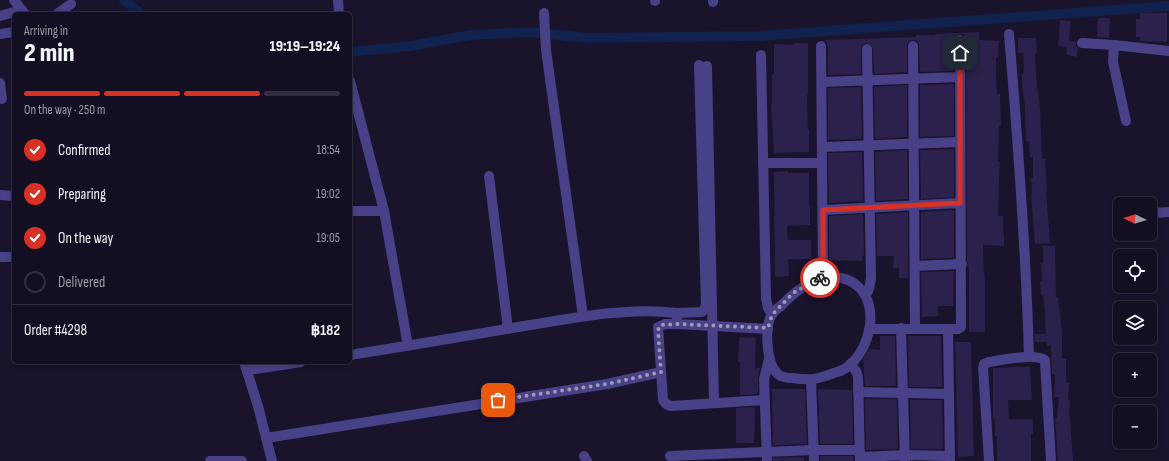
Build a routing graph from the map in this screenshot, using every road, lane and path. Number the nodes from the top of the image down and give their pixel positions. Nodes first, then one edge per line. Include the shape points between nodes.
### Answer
1 (14, 0) edge
2 (338, 0) edge
3 (71, 4) dead end
4 (24, 12) edge
5 (60, 12) edge
6 (339, 12) edge
7 (12, 14) edge
8 (0, 16) edge
9 (544, 17) dead end
10 (12, 32) edge
11 (0, 34) edge
12 (1009, 34) dead end
13 (960, 40) dead end
14 (1082, 43) dead end
15 (1114, 45) junction
16 (821, 46) dead end
17 (913, 46) dead end
18 (867, 49) dead end
19 (1169, 51) edge
20 (761, 55) dead end
21 (960, 77) junction
22 (913, 78) junction
23 (868, 81) junction
24 (822, 82) junction
25 (0, 83) edge
26 (352, 89) edge
27 (2, 99) dead end
28 (1126, 121) dead end
29 (960, 142) junction
30 (913, 143) junction
31 (868, 146) junction
32 (822, 147) junction
33 (763, 163) junction
34 (822, 163) junction
35 (489, 176) dead end
36 (0, 195) edge
37 (12, 196) edge
38 (960, 203) junction
39 (914, 205) junction
40 (870, 208) junction
41 (823, 210) junction
42 (352, 211) edge
43 (384, 211) junction
44 (1169, 212) edge
45 (1157, 213) edge
46 (0, 257) edge
47 (12, 257) edge
48 (962, 264) junction
49 (915, 266) junction
50 (823, 276) junction
51 (866, 295) junction
52 (678, 313) junction
53 (772, 315) junction
54 (583, 316) junction
55 (677, 324) junction
56 (713, 326) junction
57 (768, 328) junction
58 (901, 328) junction
59 (915, 328) junction
60 (508, 329) junction
61 (870, 329) junction
62 (948, 329) junction
63 (408, 346) junction
64 (352, 354) edge
65 (1029, 358) junction
66 (769, 359) junction
67 (274, 364) edge
68 (850, 364) junction
69 (246, 366) edge
70 (661, 372) junction
71 (811, 380) junction
72 (858, 392) junction
73 (904, 392) junction
74 (949, 394) junction
75 (764, 400) junction
76 (714, 402) junction
77 (266, 438) junction
78 (814, 450) junction
79 (670, 456) dead end
80 (767, 456) edge
81 (859, 456) edge
82 (905, 458) edge
83 (950, 458) edge
84 (210, 461) edge
85 (242, 461) edge
86 (272, 461) edge
87 (814, 461) edge
88 (989, 461) edge
89 (1050, 461) edge

1 - 4 street
2 - 6 street
3 - 5 street
7 - 8 street
9 - 54 street
10 - 11 street
12 - 65 street via 1026,260
13 - 21 street
14 - 15 street
15 - 19 street
15 - 28 street via 1113,62
16 - 24 street
17 - 22 street
18 - 23 street
20 - 33 street
21 - 22 street
21 - 29 street
22 - 23 street
22 - 30 street
23 - 24 street
23 - 31 street
24 - 32 street
25 - 27 street
26 - 43 street
29 - 30 street
29 - 38 street
30 - 31 street
30 - 39 street
31 - 32 street
31 - 40 street
32 - 34 street
33 - 34 street
33 - 53 street via 766,298
34 - 41 street
35 - 60 street
36 - 37 street
38 - 39 street
38 - 48 street
39 - 40 street
39 - 49 street
40 - 41 street
40 - 51 street via 871,278
41 - 50 street
42 - 43 street
43 - 63 street
44 - 45 street
46 - 47 street
48 - 49 street
48 - 62 street via 962,327
49 - 59 street
50 - 51 street via 855,284
50 - 53 street via 793,293
51 - 61 street via 871,320
52 - 54 street via 655,311
52 - 55 street
52 - 56 street via 702,312 706,304 703,65
53 - 57 street
54 - 60 street
55 - 56 street
55 - 70 street via 664,324 658,327
56 - 57 street
56 - 76 street
57 - 66 street
58 - 59 street
58 - 61 street
58 - 73 street
59 - 62 street
60 - 63 street
61 - 68 street via 858,356
62 - 74 street
63 - 64 street
65 - 88 street via 984,364
65 - 89 street via 1041,358 1046,362
66 - 71 street via 774,370 782,377
66 - 75 street via 764,379
67 - 69 street
68 - 71 street via 846,368
68 - 72 street via 858,377
69 - 77 street
70 - 76 street via 663,400 666,404 671,406
70 - 77 street via 607,384
71 - 78 street
72 - 73 street
72 - 81 street
73 - 74 street
73 - 82 street
74 - 83 street
75 - 76 street
75 - 80 street
77 - 86 street
78 - 80 street
78 - 81 street
78 - 87 street
79 - 80 street
81 - 82 street
82 - 83 street
84 - 85 street

